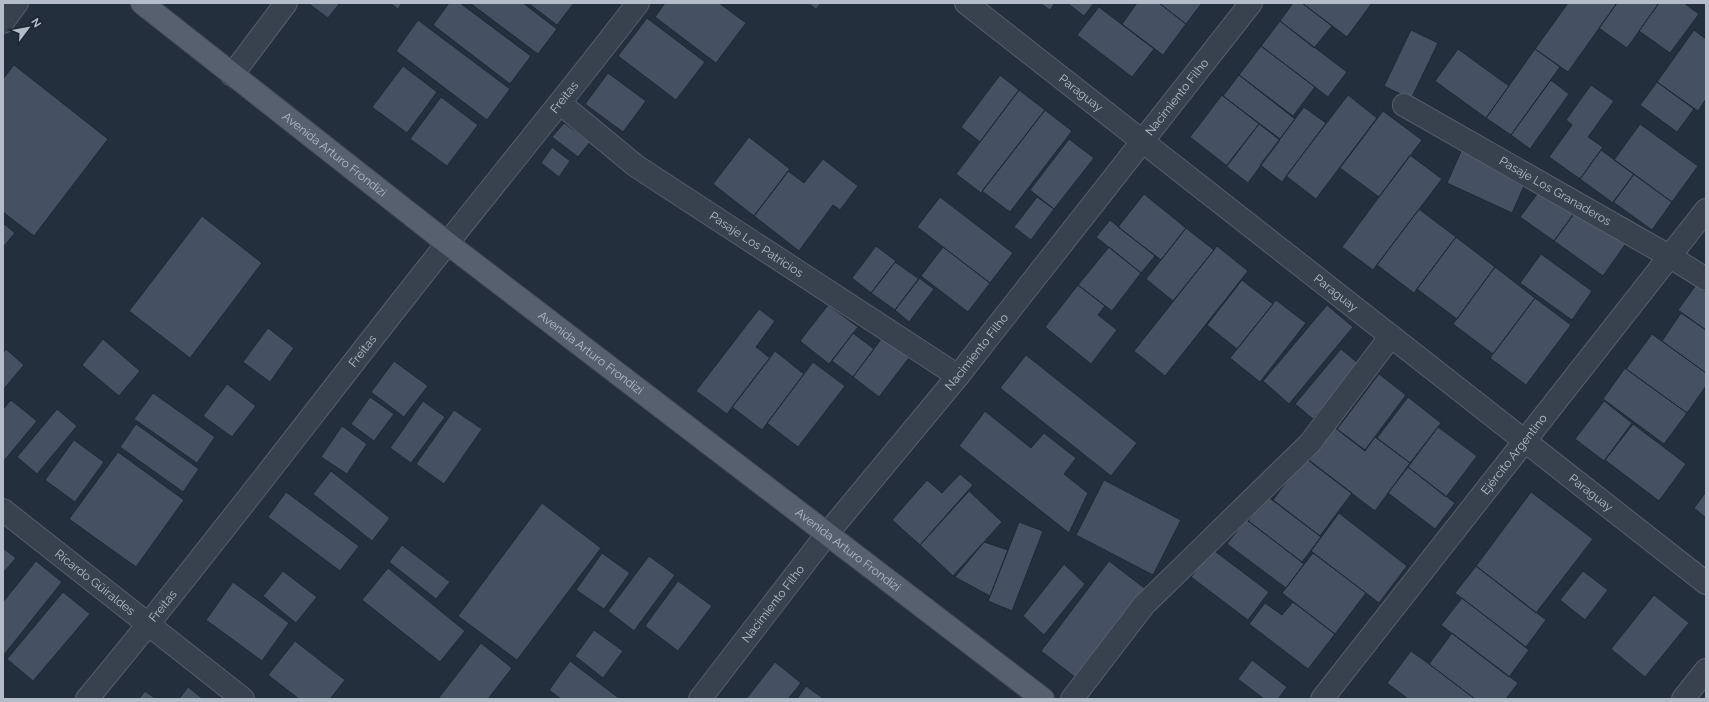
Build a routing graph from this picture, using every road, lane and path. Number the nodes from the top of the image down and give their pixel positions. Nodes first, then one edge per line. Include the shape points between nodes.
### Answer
1 (17, 3) edge
2 (142, 3) edge
3 (286, 3) edge
4 (638, 3) edge
5 (966, 3) edge
6 (1251, 3) edge
7 (3, 22) edge
8 (232, 74) junction
9 (561, 104) junction
10 (1404, 105) dead end
11 (1144, 142) junction
12 (1706, 210) edge
13 (447, 243) junction
14 (1670, 256) junction
15 (1706, 279) edge
16 (1391, 336) junction
17 (958, 376) junction
18 (1525, 441) junction
19 (3, 510) edge
20 (827, 534) junction
21 (1706, 583) edge
22 (149, 625) junction
23 (1706, 670) edge
24 (86, 699) edge
25 (243, 699) edge
26 (700, 699) edge
27 (1043, 699) edge
28 (1072, 699) edge
29 (1322, 699) edge
30 (1683, 699) edge

1 - 7 street
2 - 8 main road, Avenida Arturo Frondizi
3 - 8 street
4 - 9 street, Freitas
5 - 11 street, Paraguay
6 - 11 street, Nacimiento Filho
8 - 13 main road, Avenida Arturo Frondizi
9 - 13 street, Freitas
9 - 17 street, Pasaje Los Patricios via 636,166
10 - 14 street, Pasaje Los Granaderos
11 - 16 street, Paraguay
11 - 17 street, Nacimiento Filho
12 - 14 street, Ejército Argentino
13 - 20 main road, Avenida Arturo Frondizi
13 - 22 street, Freitas
14 - 15 street, Pasaje Los Granaderos
14 - 18 street, Ejército Argentino
16 - 18 street, Paraguay
16 - 28 street via 1310,443 1144,605
17 - 20 street, Nacimiento Filho
18 - 21 street, Paraguay
18 - 29 street, Ejército Argentino
19 - 22 street, Ricardo Güiraldes
20 - 26 street, Nacimiento Filho
20 - 27 main road, Avenida Arturo Frondizi
22 - 24 street, Freitas
22 - 25 street, Ricardo Güiraldes
23 - 30 street

